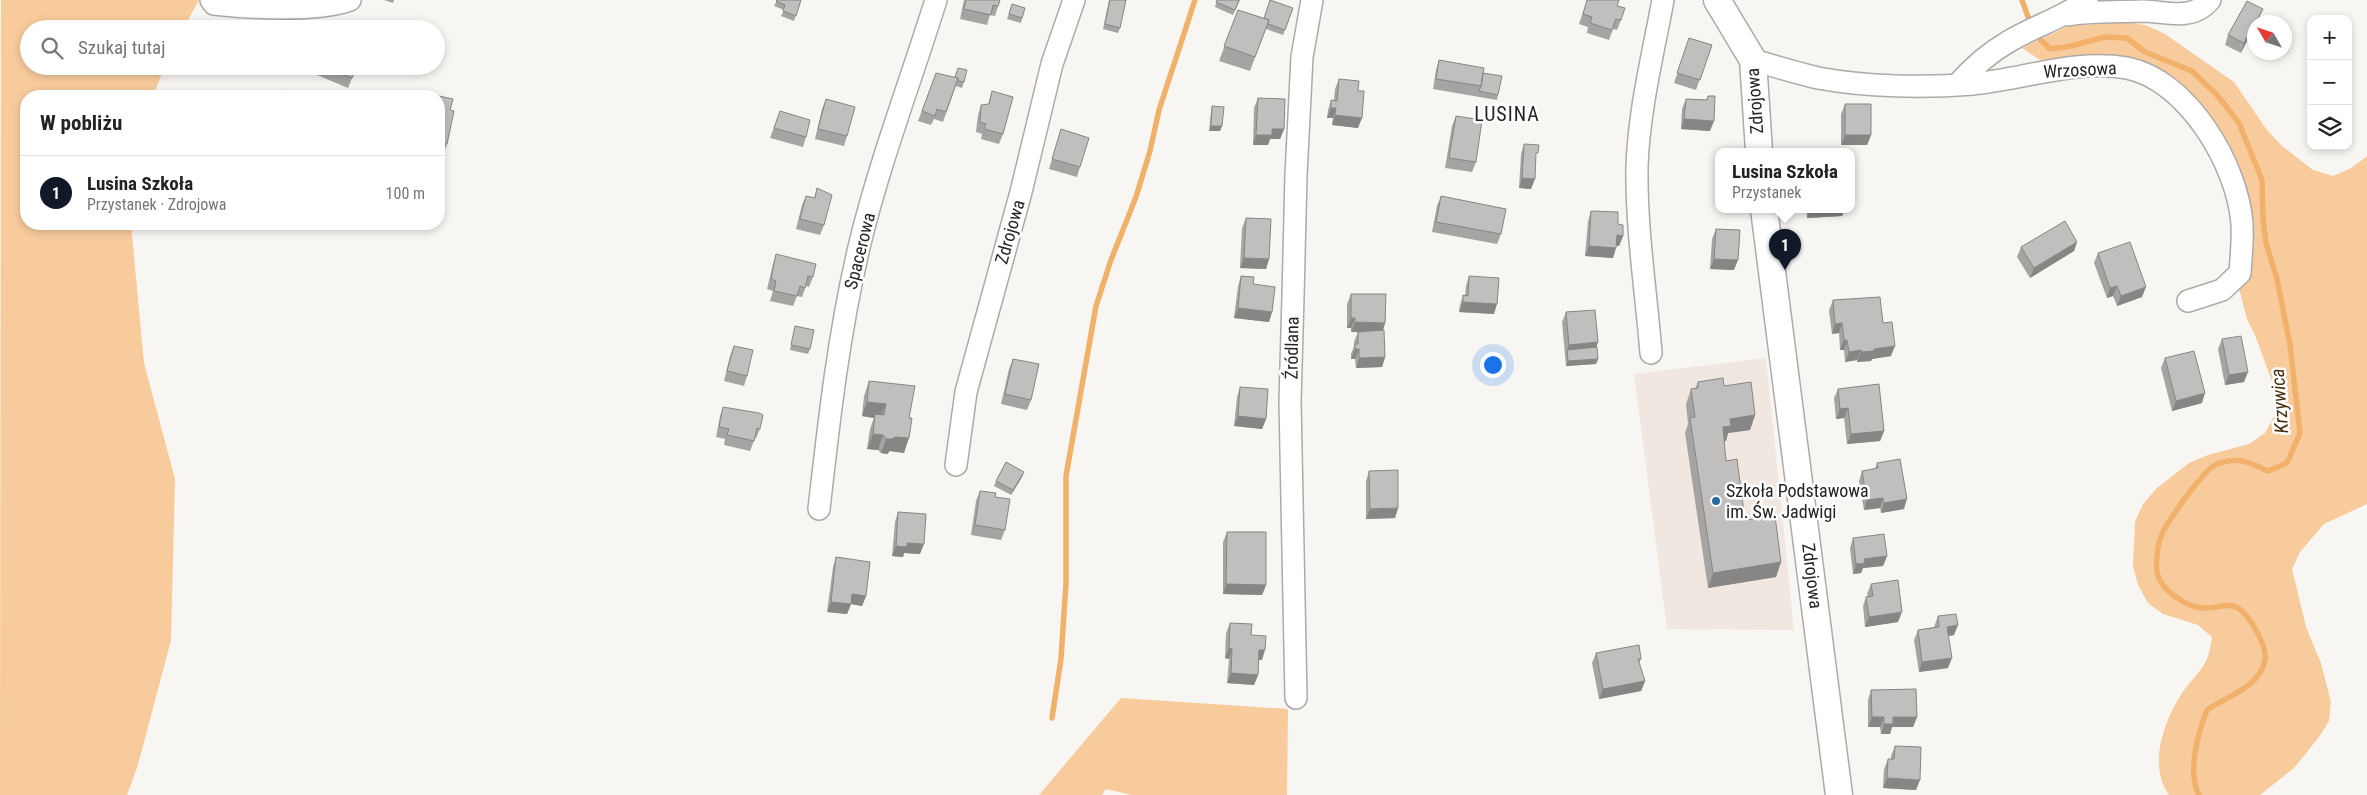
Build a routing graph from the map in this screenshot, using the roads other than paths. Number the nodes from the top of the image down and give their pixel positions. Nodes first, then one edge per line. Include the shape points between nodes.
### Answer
1 (211, 0) edge
2 (350, 0) edge
3 (936, 0) edge
4 (1074, 0) edge
5 (1312, 0) edge
6 (1663, 0) edge
7 (1716, 0) edge
8 (2087, 0) edge
9 (2210, 0) edge
10 (2055, 20) junction
11 (1752, 60) junction
12 (1958, 84) junction
13 (1759, 148) edge
14 (1765, 213) edge
15 (2188, 301) dead end
16 (1651, 353) dead end
17 (956, 466) dead end
18 (819, 509) dead end
19 (1296, 698) dead end
20 (1839, 795) edge

1 - 2 street via 214,4 244,7 322,6
3 - 18 street, Spacerowa via 861,242 833,388
4 - 17 street, Zdrojowa via 1052,64 966,392
5 - 19 street, Źródlana via 1302,57 1290,400
6 - 16 street via 1641,122 1637,165
7 - 11 street, Zdrojowa
8 - 10 street
9 - 10 street via 2194,11 2181,14 2088,12
10 - 12 street via 2009,41
11 - 12 street, Wrzosowa via 1819,78 1890,86
11 - 13 street, Zdrojowa
12 - 15 street, Wrzosowa via 2093,66 2128,68 2166,84 2196,113 2229,168 2242,223 2240,273 2222,290
14 - 20 street, Zdrojowa

